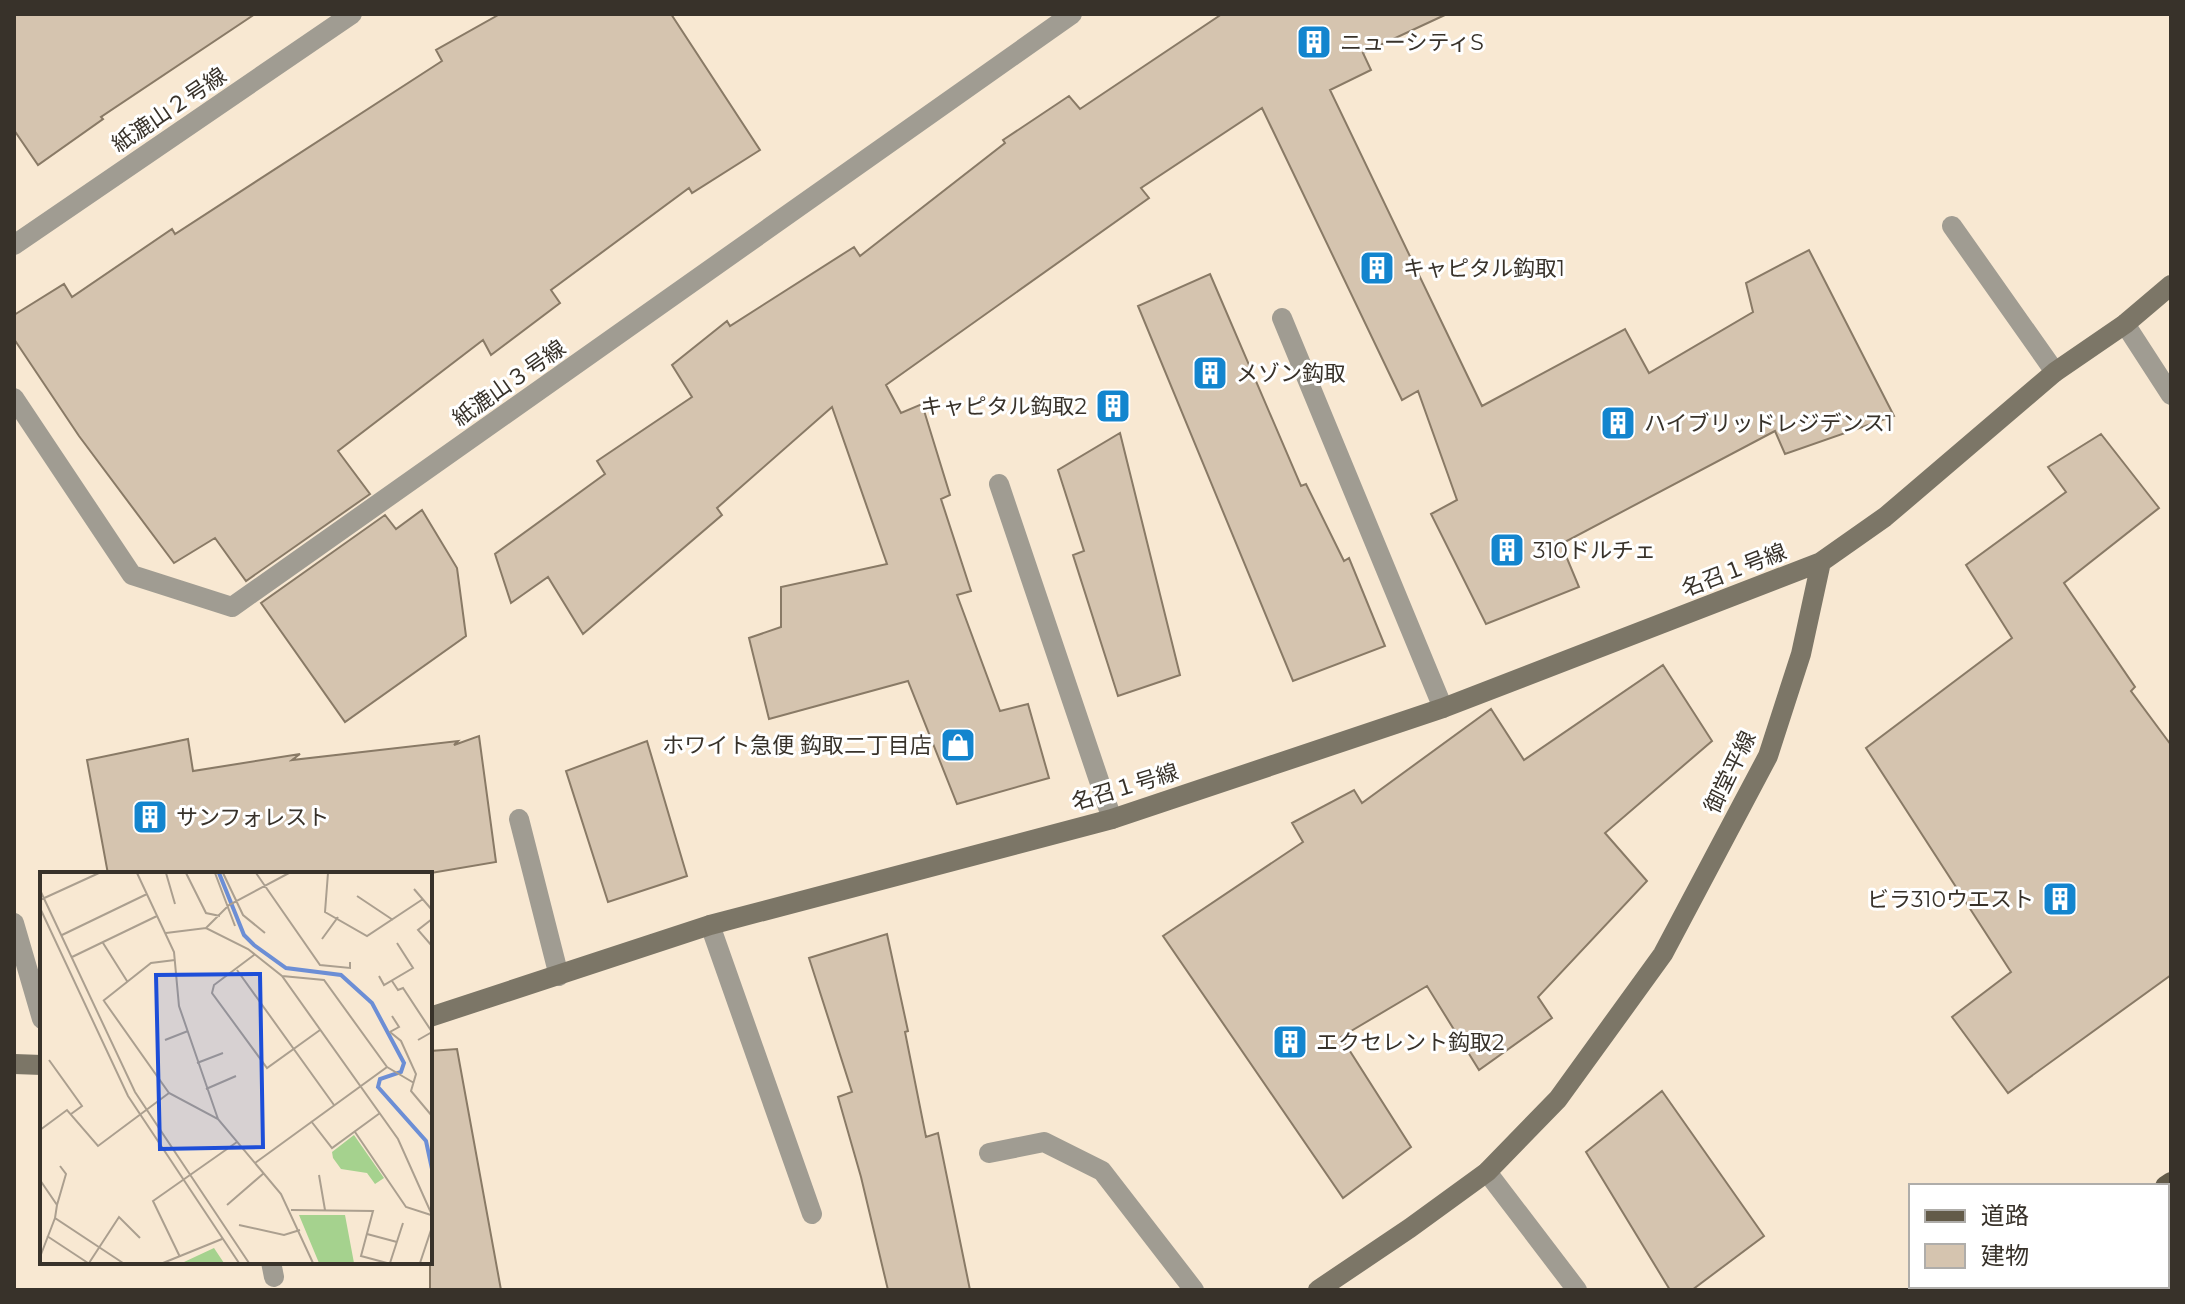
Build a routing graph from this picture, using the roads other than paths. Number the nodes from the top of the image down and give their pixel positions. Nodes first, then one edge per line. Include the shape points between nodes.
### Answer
1 (352, 14) edge
2 (1072, 14) edge
3 (1952, 226) dead end
4 (14, 245) edge
5 (2171, 285) edge
6 (1282, 318) dead end
7 (2125, 324) junction
8 (2055, 372) junction
9 (2171, 395) edge
10 (14, 398) edge
11 (999, 484) dead end
12 (1821, 562) junction
13 (1443, 708) junction
14 (519, 819) dead end
15 (1112, 819) junction
16 (14, 923) edge
17 (710, 925) junction
18 (559, 976) junction
19 (40, 1012) edge
20 (432, 1016) edge
21 (14, 1064) edge
22 (40, 1065) edge
23 (989, 1153) dead end
24 (1487, 1172) junction
25 (812, 1214) dead end
26 (1194, 1290) edge
27 (1318, 1290) edge
28 (1577, 1290) edge

1 - 4 street, 紙漉山２号線
2 - 10 street, 紙漉山３号線 via 232,607 132,575
3 - 8 street
5 - 7 street
6 - 13 street
7 - 8 street
7 - 9 street
8 - 12 street via 1885,517
11 - 15 street
12 - 13 street, 名召１号線
12 - 24 street, 御堂平線 via 1801,654 1768,756 1663,954 1558,1099
13 - 15 street, 名召１号線
14 - 18 street
15 - 17 street, 名召１号線
16 - 19 street
17 - 18 street, 名召１号線
17 - 25 street
18 - 20 street, 名召１号線
21 - 22 street
23 - 26 street via 1044,1142 1102,1171
24 - 27 street, 御堂平線
24 - 28 street

